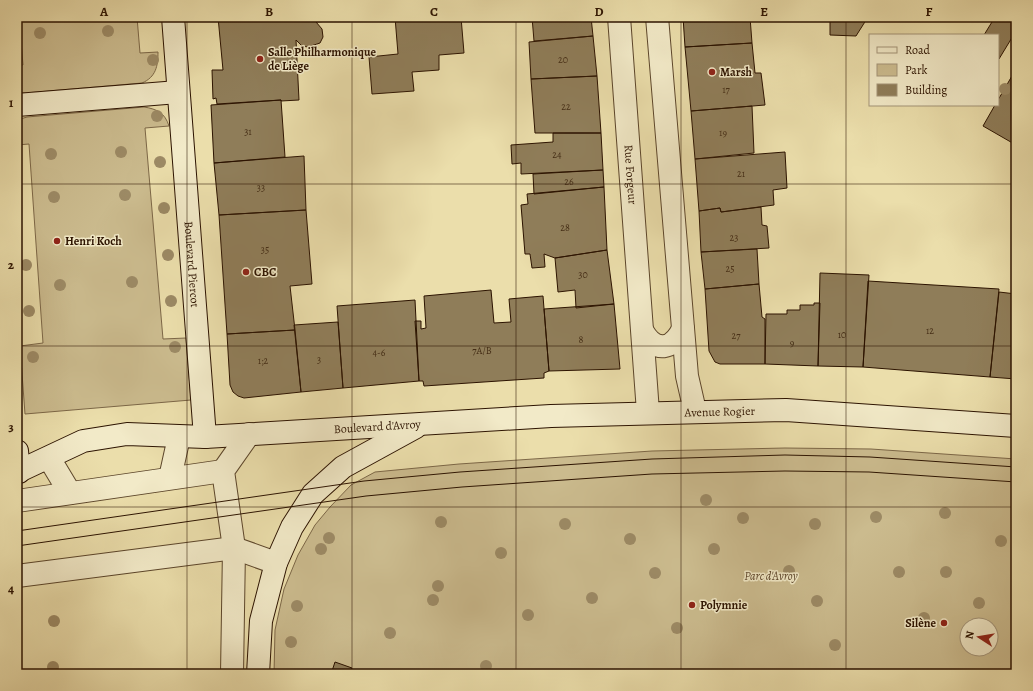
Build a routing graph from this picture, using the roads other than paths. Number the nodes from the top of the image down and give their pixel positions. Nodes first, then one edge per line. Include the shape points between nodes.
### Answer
1 (172, 17) edge
2 (619, 17) edge
3 (657, 17) edge
4 (178, 92) junction
5 (17, 105) edge
6 (683, 329) junction
7 (643, 332) junction
8 (695, 411) junction
9 (648, 412) junction
10 (422, 423) junction
11 (1016, 426) edge
12 (249, 434) junction
13 (179, 437) junction
14 (205, 437) junction
15 (49, 458) junction
16 (18, 465) edge
17 (224, 471) junction
18 (170, 478) junction
19 (70, 493) junction
20 (17, 501) edge
21 (234, 548) junction
22 (276, 562) junction
23 (17, 576) edge
24 (232, 674) edge
25 (258, 674) edge

1 - 4 street, Boulevard Piercot
2 - 7 street, Rue Forgeur
3 - 6 street
4 - 5 street
4 - 14 street, Boulevard Piercot
6 - 7 street via 677,340 669,345 659,346 649,341
6 - 8 street
7 - 9 street, Rue Forgeur
8 - 9 street, Avenue Rogier
8 - 11 street, Avenue Rogier via 786,410
9 - 10 street, Avenue Rogier
10 - 12 street, Boulevard d'Avroy
10 - 22 street, Boulevard d'Avroy via 343,467 320,487 292,527
12 - 14 street, Boulevard d'Avroy
12 - 17 street
13 - 14 street, Boulevard d'Avroy
13 - 15 street, Boulevard d'Avroy via 127,434 104,437 83,442
13 - 18 street
15 - 16 street, Boulevard d'Avroy
15 - 19 street
17 - 18 street
17 - 21 street
18 - 19 street
19 - 20 street
21 - 22 street
21 - 23 street
21 - 24 street
22 - 25 street, Boulevard d'Avroy via 262,621

